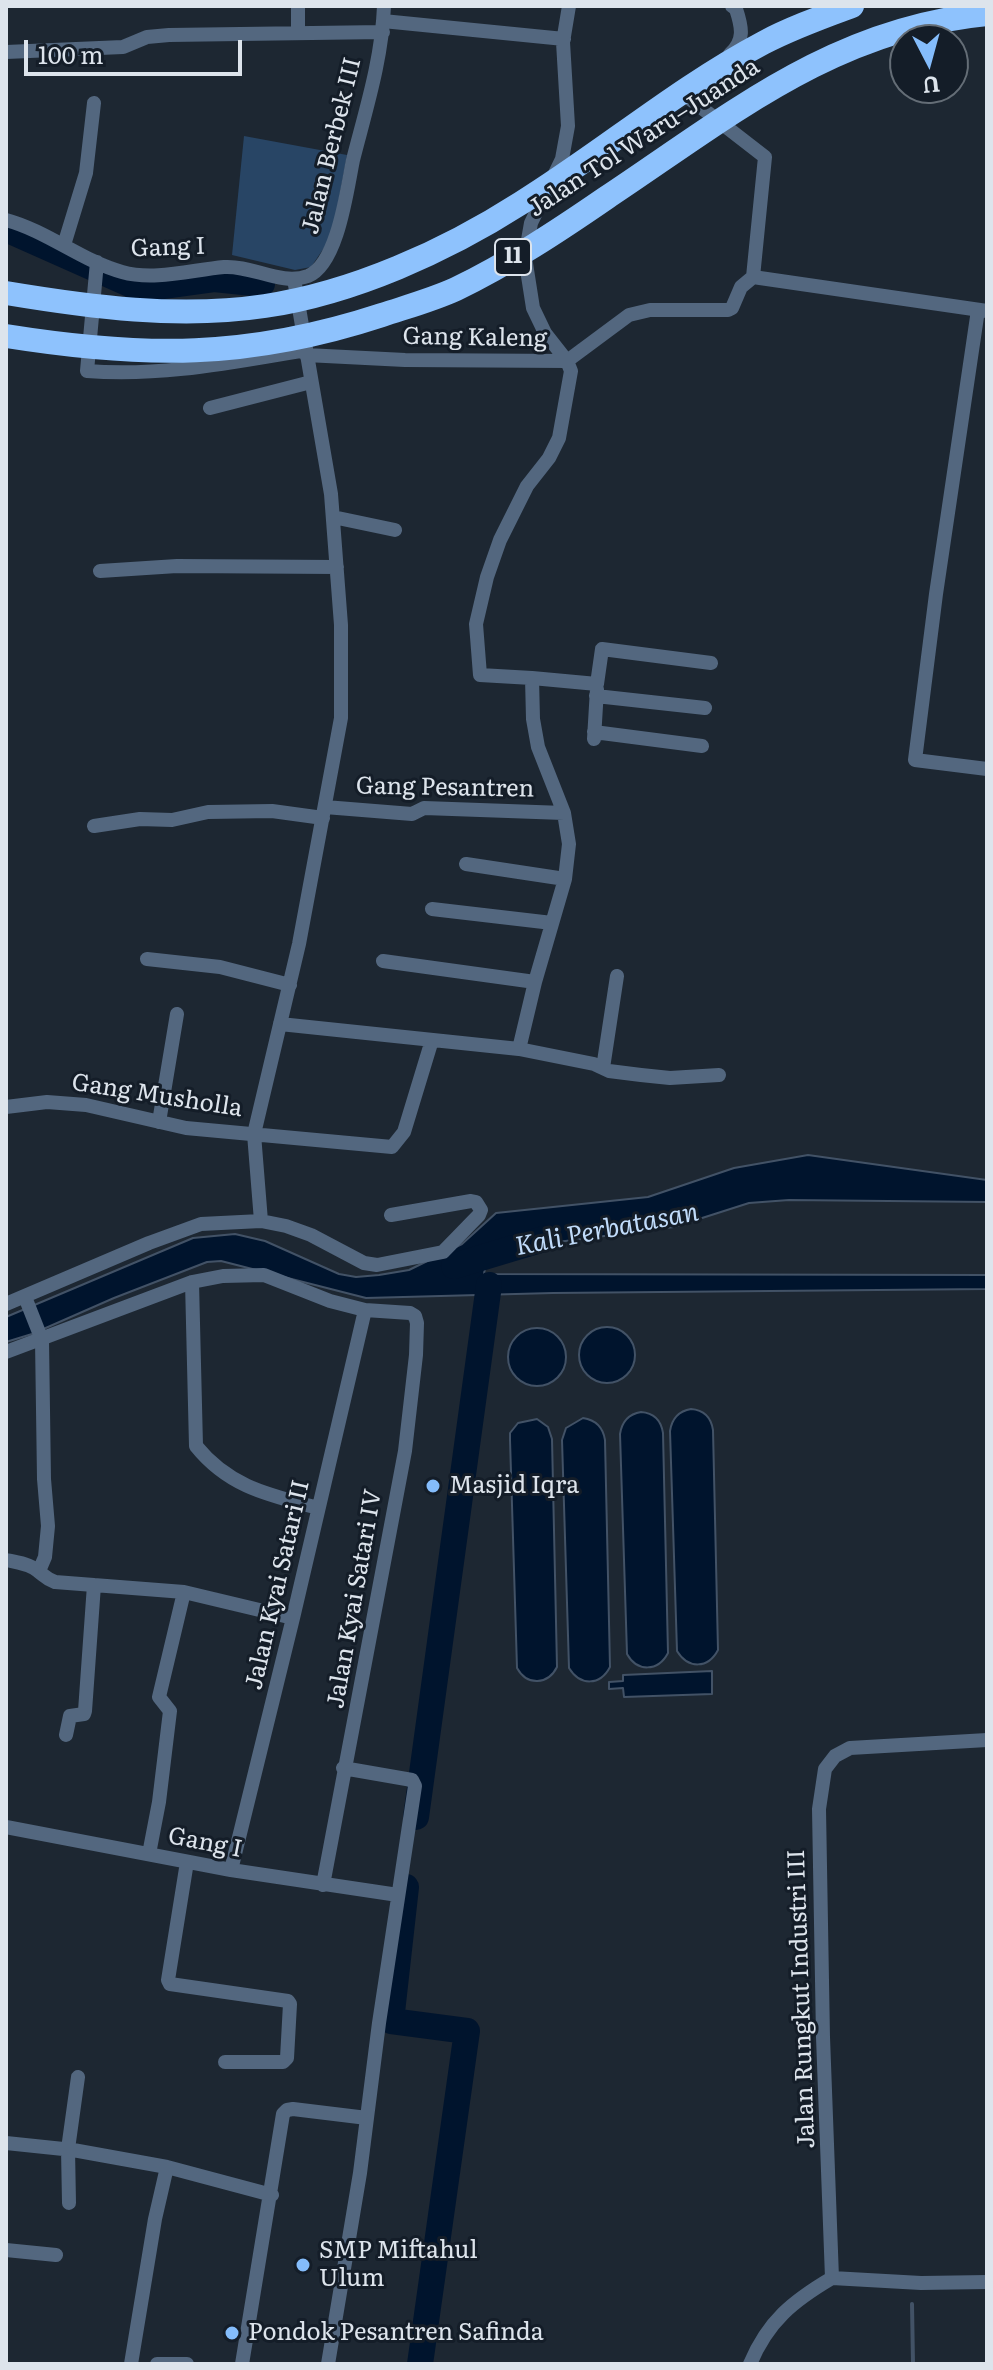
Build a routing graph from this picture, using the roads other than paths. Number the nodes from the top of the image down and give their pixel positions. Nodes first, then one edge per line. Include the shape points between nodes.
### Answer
1 (298, 6) edge
2 (569, 6) edge
3 (732, 6) edge
4 (852, 6) edge
5 (980, 15) edge
6 (383, 19) edge
7 (298, 33) junction
8 (564, 39) junction
9 (6, 52) edge
10 (94, 103) dead end
11 (6, 220) edge
12 (64, 245) junction
13 (96, 265) junction
14 (753, 277) junction
15 (294, 279) junction
16 (6, 293) edge
17 (983, 311) edge
18 (6, 336) edge
19 (306, 352) junction
20 (567, 361) junction
21 (311, 382) junction
22 (210, 408) dead end
23 (333, 517) junction
24 (395, 530) dead end
25 (337, 567) junction
26 (100, 571) dead end
27 (711, 663) dead end
28 (532, 678) junction
29 (597, 690) junction
30 (705, 708) dead end
31 (702, 746) dead end
32 (987, 769) edge
33 (324, 812) junction
34 (564, 813) junction
35 (94, 826) dead end
36 (466, 864) dead end
37 (565, 879) junction
38 (432, 909) dead end
39 (552, 923) junction
40 (147, 959) dead end
41 (383, 961) dead end
42 (617, 976) dead end
43 (535, 982) junction
44 (290, 985) junction
45 (177, 1014) dead end
46 (280, 1024) junction
47 (432, 1040) junction
48 (519, 1049) junction
49 (603, 1068) junction
50 (719, 1075) dead end
51 (6, 1107) edge
52 (159, 1122) junction
53 (254, 1134) junction
54 (391, 1215) dead end
55 (261, 1221) junction
56 (192, 1282) junction
57 (26, 1302) junction
58 (6, 1304) edge
59 (365, 1310) junction
60 (41, 1337) junction
61 (6, 1352) edge
62 (318, 1508) junction
63 (6, 1560) edge
64 (39, 1571) junction
65 (94, 1585) junction
66 (184, 1592) junction
67 (293, 1618) junction
68 (66, 1735) dead end
69 (987, 1740) edge
70 (343, 1768) junction
71 (6, 1827) edge
72 (149, 1854) junction
73 (187, 1862) junction
74 (231, 1870) junction
75 (323, 1885) junction
76 (398, 1895) junction
77 (225, 2062) dead end
78 (78, 2077) dead end
79 (367, 2118) junction
80 (6, 2143) edge
81 (68, 2149) junction
82 (167, 2167) junction
83 (272, 2195) junction
84 (69, 2203) dead end
85 (6, 2250) edge
86 (56, 2255) dead end
87 (832, 2278) junction
88 (987, 2282) edge
89 (131, 2364) edge
90 (157, 2364) edge
91 (187, 2364) edge
92 (242, 2364) edge
93 (328, 2364) edge
94 (750, 2364) edge

1 - 7 street
2 - 8 street
3 - 14 street via 740,21 739,46 681,86 685,95 765,157
4 - 16 highway, Jalan Tol Waru–Juanda / 11 via 763,42 520,204 423,258 316,295 210,311 126,309
5 - 18 highway, Jalan Tol Waru–Juanda / 11 via 925,23 867,41 777,83 502,264 403,308 304,337 193,352 120,351
6 - 7 street
6 - 8 street
6 - 15 street, Jalan Berbek III via 343,213 321,264 311,275
7 - 9 street via 169,35 123,47
8 - 20 street via 568,126 562,159 531,223 525,257 533,308
10 - 12 street via 86,173
11 - 12 street, Gang I
12 - 13 street, Gang I
13 - 15 street, Gang I via 139,276 228,267
13 - 19 street, Gang Kaleng via 87,371 159,372
14 - 17 street
14 - 20 street, Gang Kaleng via 728,310 629,315
15 - 19 street
17 - 32 street via 940,565 915,760
19 - 20 street, Gang Kaleng via 405,360
19 - 21 street
20 - 28 street via 571,371 559,438 500,540 476,624 480,675
21 - 22 street
21 - 23 street
23 - 24 street
23 - 25 street
25 - 26 street
25 - 33 street via 341,718
27 - 29 street via 602,649
28 - 29 street
28 - 34 street via 538,747
29 - 30 street
29 - 31 street via 594,736
33 - 34 street, Gang Pesantren via 412,814 424,808
33 - 35 street, Gang Pesantren via 208,812
33 - 44 street
34 - 37 street via 569,844
36 - 37 street
37 - 39 street
38 - 39 street
39 - 43 street
40 - 44 street via 220,967
41 - 43 street
42 - 49 street
43 - 48 street
44 - 46 street
45 - 52 street
46 - 47 street
46 - 53 street
47 - 48 street
47 - 53 street, Gang Musholla via 404,1132 392,1147
48 - 49 street
49 - 50 street via 670,1078
51 - 52 street, Gang Musholla via 86,1105
52 - 53 street, Gang Musholla
53 - 55 street
54 - 55 street via 471,1201 481,1210 443,1252 377,1265 311,1235
55 - 57 street via 183,1229
56 - 59 street via 264,1275
56 - 60 street
56 - 62 street via 196,1446 219,1470 253,1491
57 - 58 street
57 - 60 street
59 - 62 street, Jalan Kyai Satari II
59 - 70 street, Jalan Kyai Satari IV via 410,1313 417,1319 416,1355 405,1451
60 - 61 street
60 - 64 street via 48,1526
62 - 67 street, Jalan Kyai Satari II
63 - 64 street
64 - 65 street via 47,1580
65 - 66 street
65 - 68 street via 85,1711 71,1715
66 - 67 street
66 - 72 street via 159,1697 170,1711
67 - 74 street, Jalan Kyai Satari II
69 - 87 street, Jalan Rungkut Industri III via 850,1748 835,1756 821,1781
70 - 75 street, Jalan Kyai Satari IV
70 - 76 street via 415,1783
71 - 72 street, Gang I
72 - 73 street, Gang I
73 - 74 street, Gang I
73 - 77 street via 170,1984 290,2003 283,2062
74 - 75 street, Gang I
75 - 76 street, Gang I
76 - 79 street
78 - 81 street
79 - 83 street via 287,2110
79 - 93 street
80 - 81 street
81 - 82 street
81 - 84 street
82 - 83 street
82 - 89 street
83 - 92 street
85 - 86 street
87 - 88 street
87 - 94 street via 784,2312
90 - 91 street

